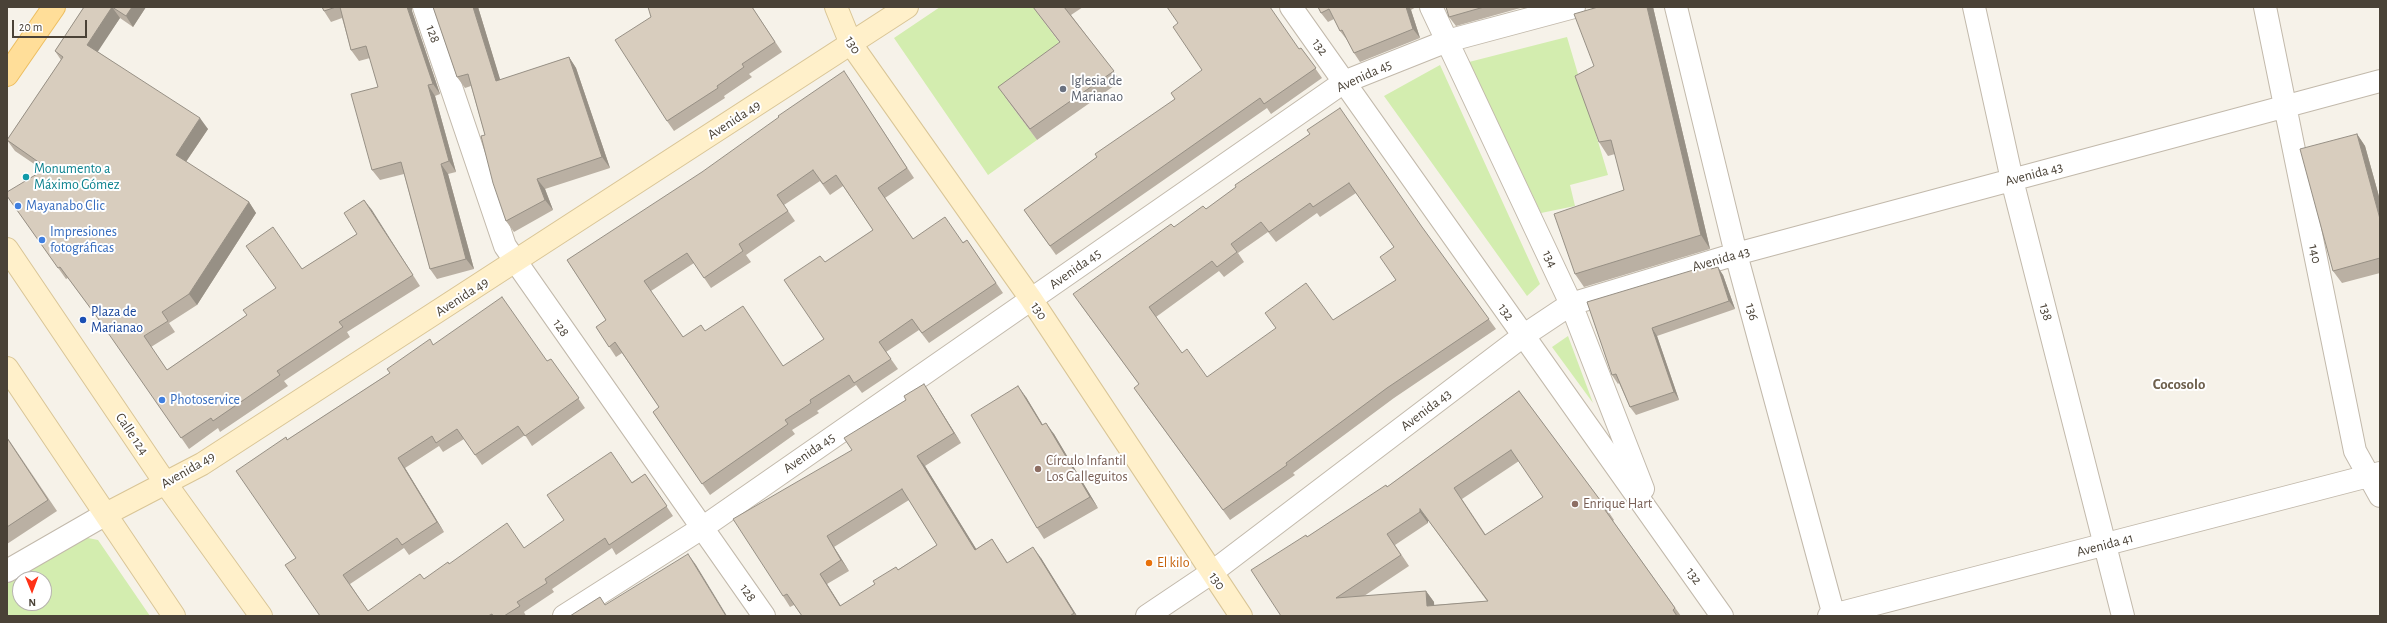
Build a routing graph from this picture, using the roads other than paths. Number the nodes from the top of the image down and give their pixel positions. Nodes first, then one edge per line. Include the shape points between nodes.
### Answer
1 (54, 7) edge
2 (424, 7) edge
3 (836, 7) edge
4 (907, 7) edge
5 (1292, 7) edge
6 (1431, 7) edge
7 (1574, 7) edge
8 (1676, 7) edge
9 (1974, 7) edge
10 (2265, 7) edge
11 (1447, 41) junction
12 (850, 44) junction
13 (7, 75) edge
14 (2380, 80) edge
15 (1344, 82) junction
16 (2285, 107) junction
17 (2012, 180) junction
18 (7, 249) edge
19 (1736, 254) junction
20 (515, 262) junction
21 (1031, 299) junction
22 (1571, 304) junction
23 (1523, 336) junction
24 (7, 368) edge
25 (2374, 474) edge
26 (166, 484) junction
27 (2380, 496) edge
28 (106, 514) junction
29 (1654, 518) junction
30 (702, 528) junction
31 (2105, 545) junction
32 (7, 571) edge
33 (1211, 573) junction
34 (1832, 615) edge
35 (174, 616) edge
36 (261, 616) edge
37 (564, 616) edge
38 (764, 616) edge
39 (1147, 616) edge
40 (1241, 616) edge
41 (1722, 616) edge
42 (2123, 616) edge

1 - 13 main road
2 - 20 street, 128 via 505,246
3 - 12 street, 130
4 - 12 street, Avenida 49
5 - 15 street, 132
6 - 11 street, 134
7 - 11 street, Avenida 45
8 - 19 street, 136
9 - 17 street, 138
10 - 16 street, 140
11 - 15 street, Avenida 45
11 - 22 street, 134
12 - 20 street, Avenida 49
12 - 21 street, 130
14 - 16 street, Avenida 43
15 - 21 street, Avenida 45
15 - 23 street, 132
16 - 17 street, Avenida 43
16 - 25 street, 140 via 2355,451
17 - 19 street, Avenida 43
17 - 31 street, 138
18 - 26 street, Calle 124
19 - 22 street, Avenida 43
19 - 34 street, 136
20 - 26 street, Avenida 49 via 208,460
20 - 30 street, 128
21 - 30 street, Avenida 45
21 - 33 street, 130
22 - 23 street, Avenida 43
22 - 29 street, 134
23 - 29 street, 132
23 - 33 street, Avenida 43
24 - 28 street
25 - 27 street, 140
25 - 31 street, Avenida 41
26 - 28 street, Avenida 49
26 - 36 street, Calle 124
28 - 32 street, Avenida 49
28 - 35 street
29 - 41 street, 132
30 - 37 street, Avenida 45
30 - 38 street, 128
31 - 34 street, Avenida 41
31 - 42 street, 138
33 - 39 street, Avenida 43
33 - 40 street, 130

